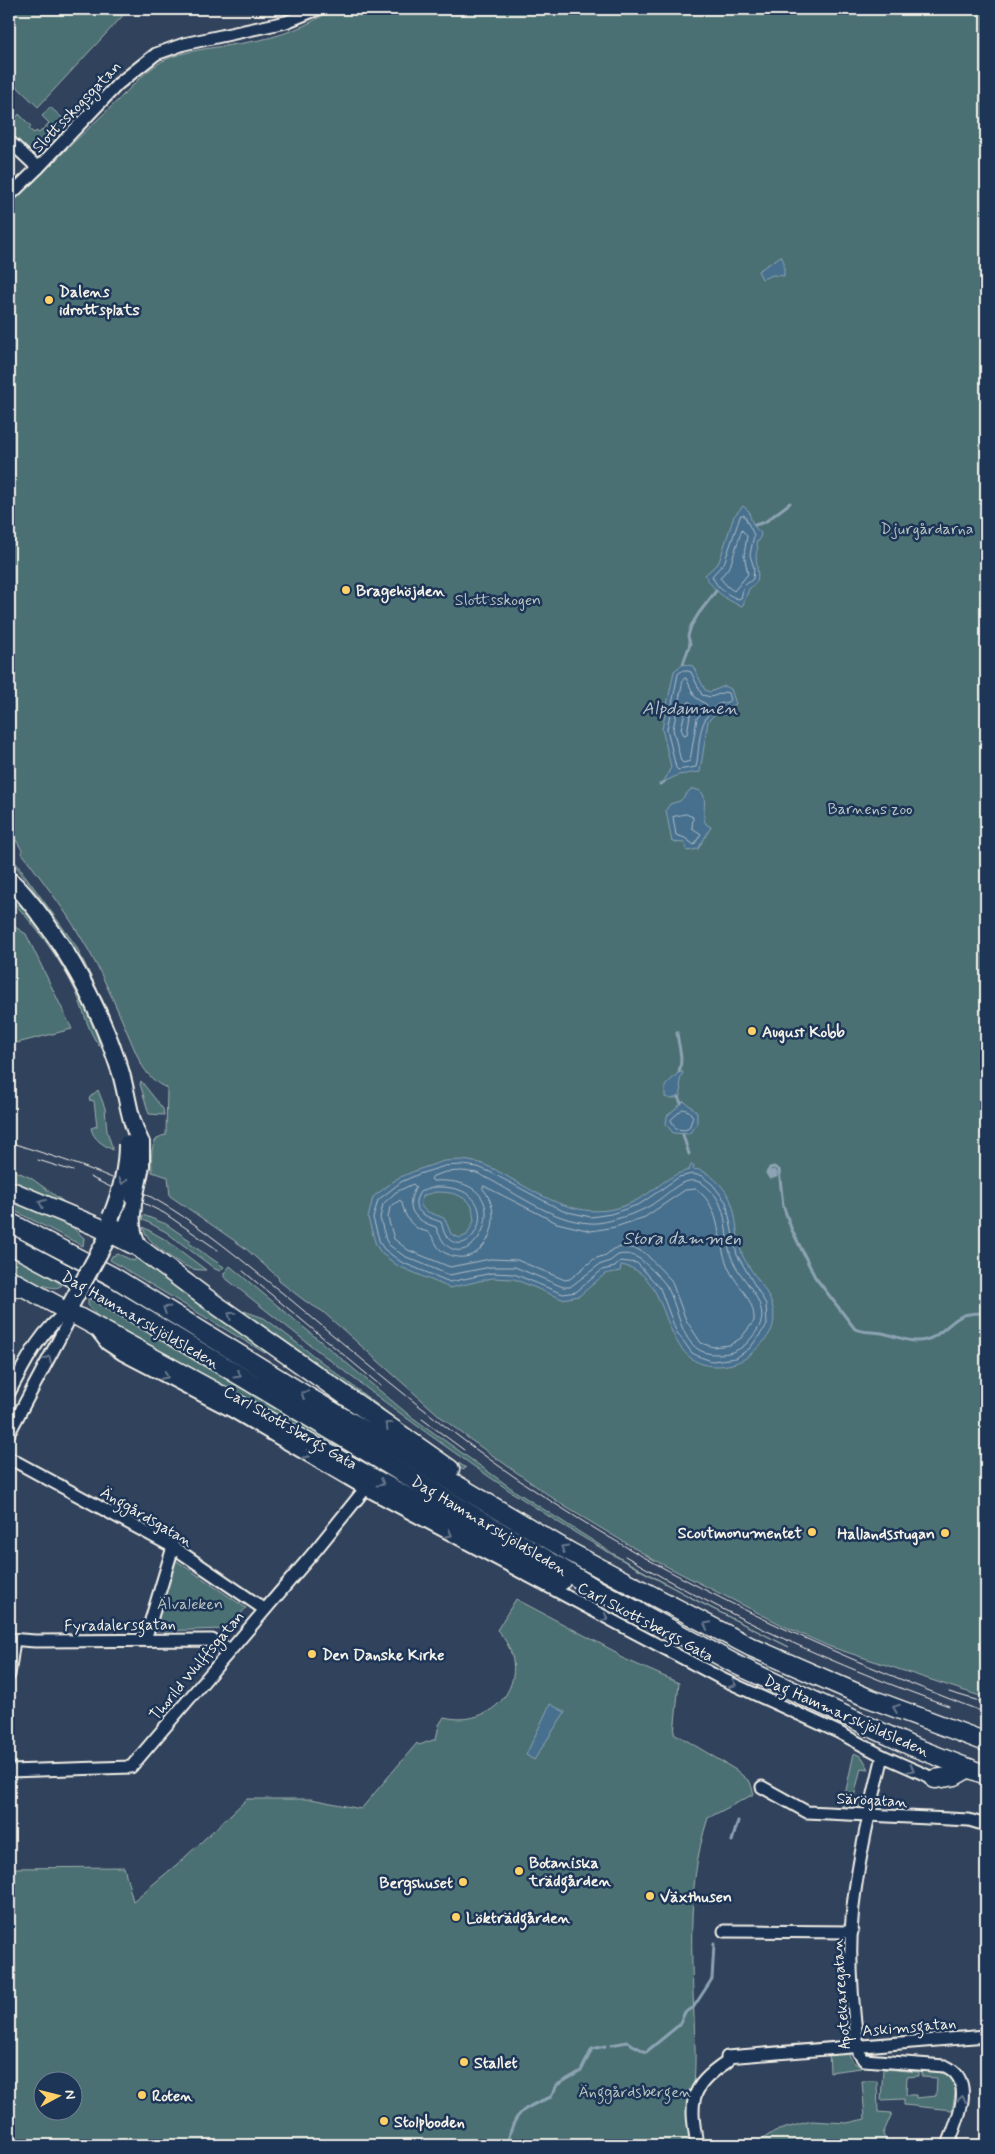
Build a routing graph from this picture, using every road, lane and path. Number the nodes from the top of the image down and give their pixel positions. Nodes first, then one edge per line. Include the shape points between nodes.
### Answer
1 (318, 9) edge
2 (9, 141) edge
3 (38, 168) junction
4 (9, 196) edge
5 (10, 879) edge
6 (134, 1144) junction
7 (9, 1190) edge
8 (9, 1222) edge
9 (116, 1226) junction
10 (9, 1244) edge
11 (9, 1279) edge
12 (27, 1290) junction
13 (9, 1291) edge
14 (70, 1308) junction
15 (94, 1324) junction
16 (15, 1381) junction
17 (32, 1391) junction
18 (9, 1393) edge
19 (9, 1433) edge
20 (9, 1458) edge
21 (365, 1489) junction
22 (510, 1516) junction
23 (173, 1547) junction
24 (594, 1588) junction
25 (264, 1609) junction
26 (11, 1640) edge
27 (145, 1640) junction
28 (229, 1650) junction
29 (9, 1675) edge
30 (986, 1742) edge
31 (882, 1756) junction
32 (969, 1768) junction
33 (9, 1771) edge
34 (986, 1775) edge
35 (935, 1779) joint
36 (986, 1782) edge
37 (762, 1787) dead end
38 (869, 1815) junction
39 (986, 1825) edge
40 (724, 1931) dead end
41 (852, 1932) junction
42 (986, 2036) edge
43 (858, 2046) junction
44 (697, 2145) edge
45 (948, 2145) edge

1 - 3 street, Slottsskogsgatan via 286,22 184,44 156,54 118,84
2 - 3 street
3 - 4 street, Slottsskogsgatan
5 - 6 main road via 50,928 93,1003 120,1072
6 -> 9 main road, bridge via 120,1196
6 - 9 main road, bridge via 141,1166 134,1199
9 -> 7 main road
22 -> 8 main road, Dag Hammarskjöldsleden via 112,1276
9 - 14 main road, bridge
22 -> 9 main road via 439,1461 205,1297 138,1247
10 -> 24 main road, Dag Hammarskjöldsleden via 107,1296
11 - 12 main road
12 - 13 street
12 - 14 main road
14 - 15 main road
14 - 16 street via 40,1338
17 -> 14 street via 67,1324
15 -> 21 street, Carl Skottsbergs Gata via 103,1340 122,1354 230,1410
15 -> 24 main road via 567,1584
16 - 17 street
16 - 18 street
17 - 19 street
20 - 23 street, Änggårdsgatan
21 - 25 street, Thorild Wulffsgatan
21 -> 31 street, Carl Skottsbergs Gata via 714,1675 838,1732
30 -> 22 main road, Dag Hammarskjöldsleden via 866,1697 750,1647 570,1552
23 - 25 street, Änggårdsgatan
23 - 27 street
24 - 32 main road, Dag Hammarskjöldsleden via 739,1666 911,1746
25 - 28 street, Thorild Wulffsgatan
26 - 27 street, Fyradalersgatan
26 - 29 street
27 - 28 street, Fyradalersgatan via 212,1640
28 - 33 street, Thorild Wulffsgatan via 131,1767
31 -> 35 street, Carl Skottsbergs Gata
31 - 38 street, Apotekaregatan
32 - 34 main road, Dag Hammarskjöldsleden
32 - 35 main road via 955,1776
32 - 36 main road
37 - 38 street, Särögatan via 807,1812
38 - 39 street, Särögatan via 969,1820
38 - 41 street, Apotekaregatan via 856,1886
40 - 41 street
41 - 43 street, Apotekaregatan via 851,1967
42 - 43 street, Askimsgatan
43 - 44 street, Askimsgatan via 727,2057 727,2062 696,2092 692,2108
45 -> 43 street, Apotekaregatan via 962,2100 963,2085 957,2073 945,2066 864,2060

